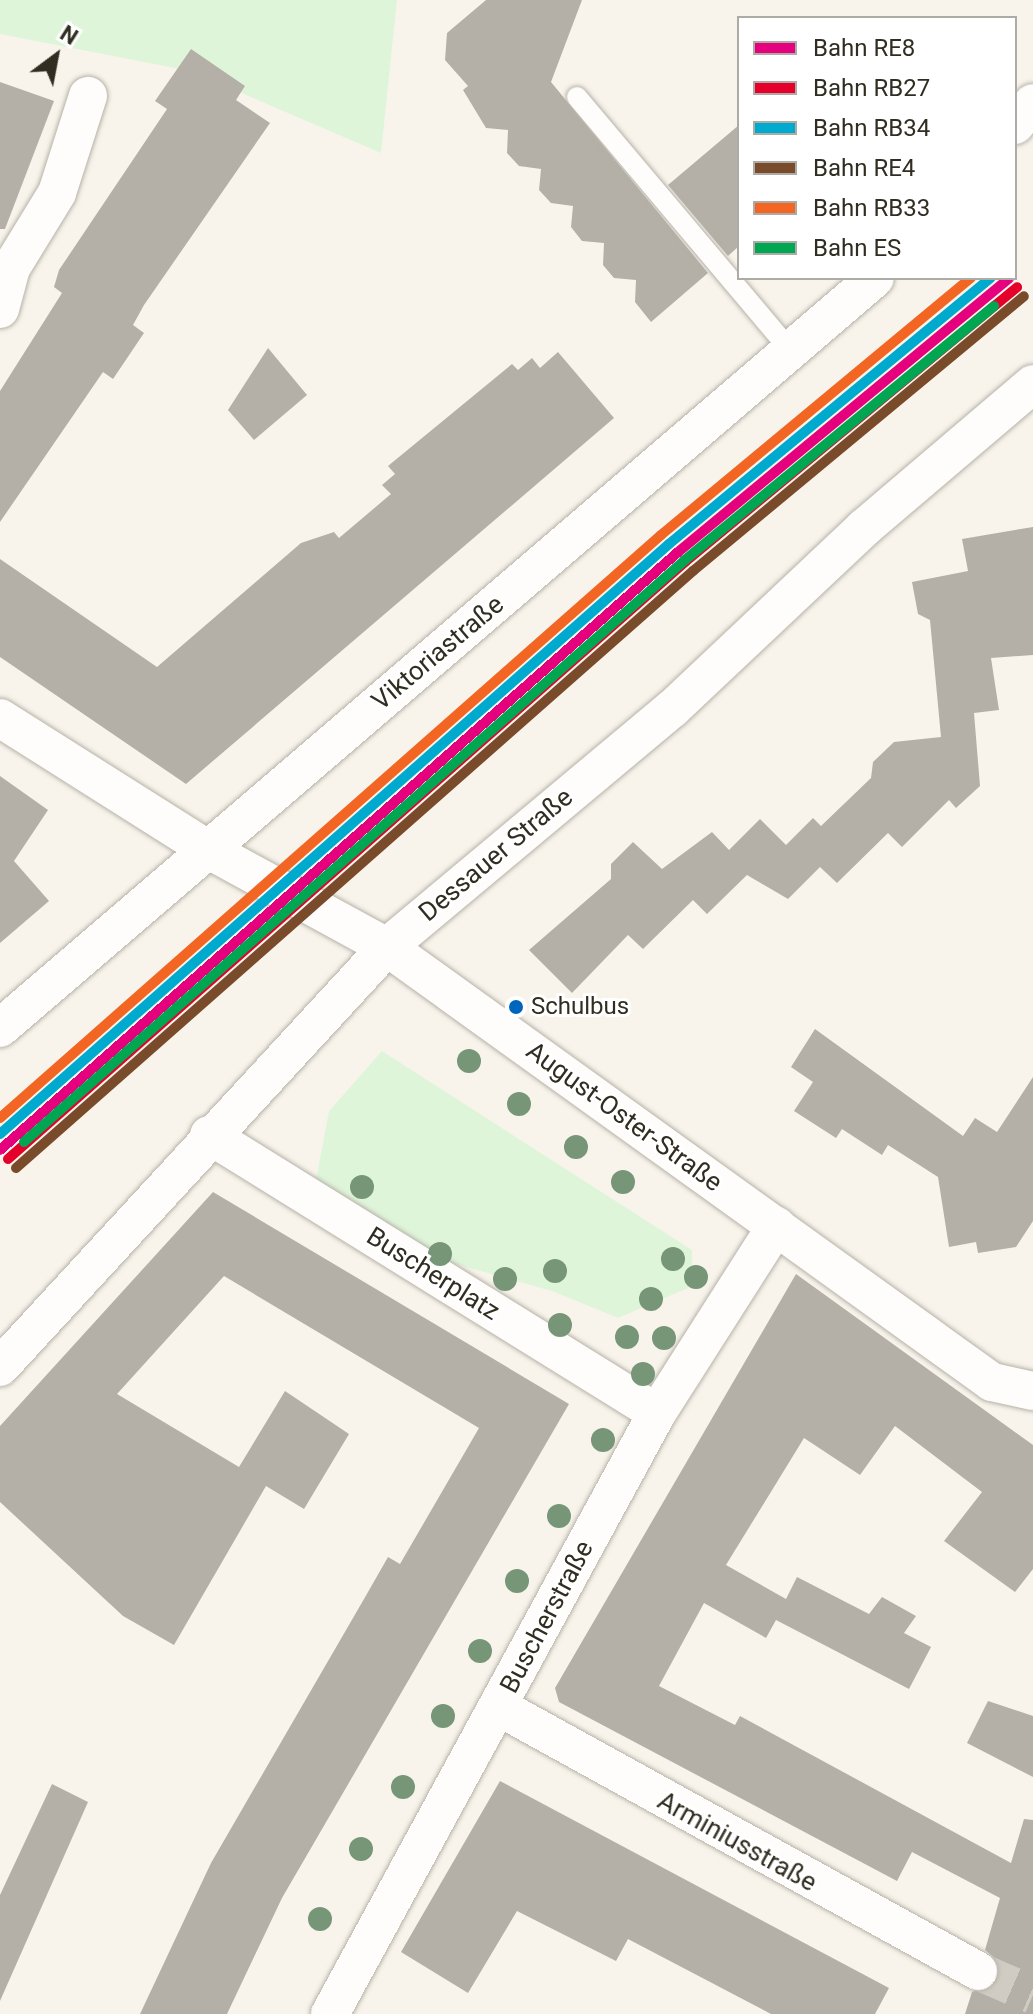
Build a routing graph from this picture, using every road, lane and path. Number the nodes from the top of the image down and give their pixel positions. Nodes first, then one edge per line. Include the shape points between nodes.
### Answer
1 (88, 96) dead end
2 (577, 97) dead end
3 (1033, 103) edge
4 (1017, 123) edge
5 (6, 262) edge
6 (873, 280) edge
7 (0, 309) edge
8 (792, 352) junction
9 (1033, 384) edge
10 (0, 718) edge
11 (207, 849) junction
12 (387, 947) junction
13 (0, 1028) edge
14 (209, 1135) junction
15 (776, 1226) junction
16 (0, 1367) edge
17 (1033, 1391) edge
18 (657, 1413) junction
19 (499, 1707) junction
20 (978, 1971) tunnel mouth
21 (330, 2014) edge

1 - 5 street via 57,193
2 - 8 lane
3 - 4 street
5 - 7 street
6 - 8 street, Viktoriastraße
8 - 11 street, Viktoriastraße
9 - 12 street, Dessauer Straße via 864,528 672,709
10 - 11 street, August-Oster-Straße
11 - 12 street, August-Oster-Straße
11 - 13 street, Viktoriastraße
12 - 14 street, Dessauer Straße
12 - 15 street, August-Oster-Straße
14 - 16 street, Dessauer Straße
14 - 18 street, Buscherplatz
15 - 17 street, August-Oster-Straße via 992,1382
15 - 18 street, Buscherstraße
18 - 19 street, Buscherstraße
19 - 20 street, Arminiusstraße
19 - 21 street, Buscherstraße

